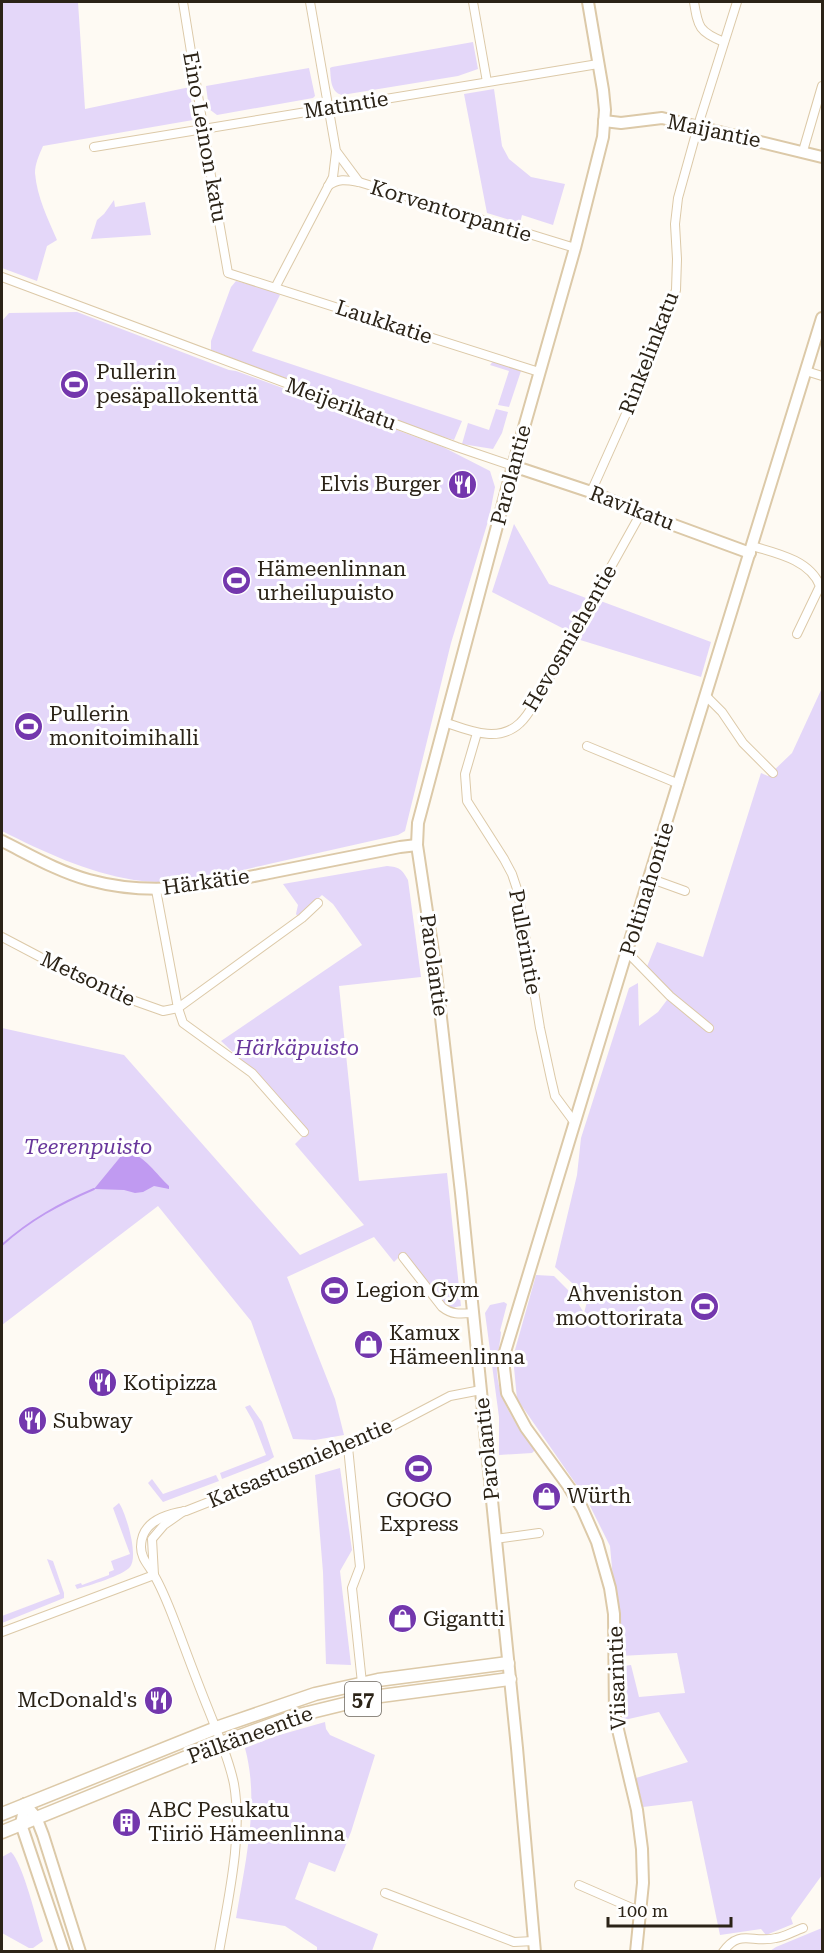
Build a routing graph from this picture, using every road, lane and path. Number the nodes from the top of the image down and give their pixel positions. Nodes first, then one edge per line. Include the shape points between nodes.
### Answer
1 (183, 2) edge
2 (310, 2) edge
3 (473, 2) edge
4 (588, 2) edge
5 (694, 2) edge
6 (738, 2) edge
7 (724, 42) junction
8 (598, 64) junction
9 (487, 82) junction
10 (822, 86) edge
11 (328, 108) junction
12 (604, 121) junction
13 (698, 126) junction
14 (203, 129) junction
15 (93, 147) dead end
16 (336, 151) junction
17 (803, 151) junction
18 (822, 157) edge
19 (359, 182) junction
20 (328, 186) junction
21 (575, 248) junction
22 (228, 273) joint
23 (2, 277) edge
24 (276, 286) junction
25 (822, 318) edge
26 (806, 371) junction
27 (539, 372) junction
28 (822, 376) edge
29 (513, 466) junction
30 (591, 492) junction
31 (641, 513) junction
32 (751, 550) junction
33 (797, 634) dead end
34 (706, 696) junction
35 (444, 722) junction
36 (477, 733) junction
37 (587, 746) dead end
38 (773, 772) dead end
39 (679, 784) junction
40 (2, 841) edge
41 (417, 845) junction
42 (649, 878) junction
43 (156, 890) junction
44 (685, 891) dead end
45 (318, 903) dead end
46 (2, 937) edge
47 (627, 952) junction
48 (178, 1008) junction
49 (709, 1028) dead end
50 (575, 1123) junction
51 (304, 1132) dead end
52 (403, 1257) dead end
53 (473, 1313) junction
54 (481, 1390) junction
55 (348, 1447) junction
56 (545, 1454) joint
57 (538, 1533) dead end
58 (495, 1539) junction
59 (154, 1575) junction
60 (2, 1632) edge
61 (508, 1663) junction
62 (510, 1679) junction
63 (362, 1683) junction
64 (216, 1728) junction
65 (221, 1743) junction
66 (25, 1804) junction
67 (2, 1814) edge
68 (36, 1817) junction
69 (21, 1824) junction
70 (2, 1832) edge
71 (579, 1885) dead end
72 (385, 1893) dead end
73 (641, 1912) junction
74 (803, 1928) dead end
75 (534, 1946) edge
76 (64, 1952) edge
77 (80, 1952) edge
78 (219, 1952) edge
79 (636, 1952) edge
80 (723, 1952) edge

1 - 14 street, Eino Leinon katu
2 - 11 street
3 - 9 street
4 - 8 main road, Parolantie
5 - 7 street via 700,28
6 - 7 street, Rinkelinkatu
7 - 13 street, Rinkelinkatu
8 - 9 street, Matintie
8 - 12 main road, Parolantie
9 - 11 street, Matintie
10 - 17 street
11 - 14 street, Matintie
11 - 16 street
12 - 13 main road, Maijantie via 662,118
12 - 21 main road, Parolantie
13 - 17 main road, Maijantie
13 - 30 street, Rinkelinkatu via 678,198 676,290 656,346
14 - 15 street, Matintie
14 - 22 street, Eino Leinon katu
16 - 19 street
16 - 20 street
17 - 18 main road, Maijantie
19 - 20 street, Korventorpantie via 335,180
19 - 21 street, Korventorpantie
20 - 24 street
21 - 27 main road, Parolantie
22 - 24 street, Laukkatie
23 - 29 street, Meijerikatu
24 - 27 street, Laukkatie
25 - 26 main road, Poltinahontie
26 - 28 street
26 - 32 main road, Poltinahontie
27 - 29 main road, Parolantie
29 - 30 main road, Ravikatu
29 - 35 main road, Parolantie
30 - 31 main road, Ravikatu
31 - 32 main road, Ravikatu
31 - 36 street, Hevosmiehentie via 521,722 502,733
32 - 33 street via 787,557 817,579 819,586
32 - 34 main road, Poltinahontie
34 - 38 street
34 - 39 main road, Poltinahontie
35 - 36 street, Hevosmiehentie
35 - 41 main road, Parolantie via 420,812
36 - 50 street, Pullerintie via 465,774 467,801 512,874 550,1079 555,1096
37 - 39 street
39 - 42 main road, Poltinahontie
40 - 43 main road, Härkätie via 88,880
41 - 43 main road, Härkätie via 201,887
41 - 53 main road, Parolantie via 435,965
42 - 44 street
42 - 47 main road, Poltinahontie
43 - 48 street
45 - 48 street
46 - 48 street, Metsontie via 101,989 163,1011
47 - 49 street via 670,996
47 - 50 main road, Poltinahontie
48 - 51 street via 183,1023 252,1073
50 - 56 main road, Poltinahontie via 505,1360 507,1393
52 - 53 street via 448,1312
53 - 54 main road, Parolantie
54 - 55 street, Katsastusmiehentie via 450,1396
54 - 58 main road, Parolantie
55 - 59 street, Katsastusmiehentie via 186,1511 164,1525 152,1539
55 - 63 street via 360,1566 352,1588
56 - 73 main road, Viisarintie via 582,1508 602,1556 611,1592 615,1717 640,1825
57 - 58 street
58 - 61 main road, Parolantie
59 - 60 street
59 - 64 street
61 - 62 main road, Parolantie
61 - 63 main road, Pälkäneentie / 57
62 - 65 main road, Pälkäneentie / 57 via 348,1702
62 - 75 main road, Parolantie
63 - 64 main road, Pälkäneentie / 57 via 282,1704
64 - 65 street
64 - 66 main road, Pälkäneentie / 57
65 - 68 main road, Pälkäneentie / 57
65 - 78 street via 234,1782 237,1815
66 - 67 main road, Pälkäneentie / 57
66 - 68 main road
66 - 69 main road
68 - 69 main road, Pälkäneentie / 57
68 - 77 main road
69 - 70 main road, Pälkäneentie / 57
69 - 76 main road
71 - 73 street
72 - 75 street
73 - 79 main road, Viisarintie
74 - 80 street via 776,1938 741,1937 730,1942

